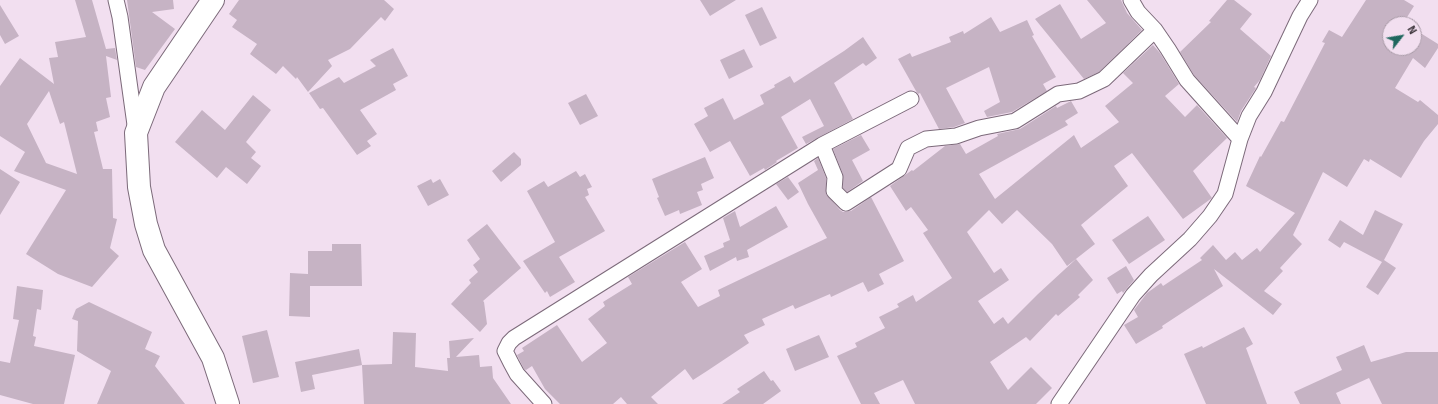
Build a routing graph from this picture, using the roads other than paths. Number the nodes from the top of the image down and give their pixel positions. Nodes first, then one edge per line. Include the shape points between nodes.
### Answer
1 (116, 0) edge
2 (213, 0) edge
3 (1131, 0) edge
4 (1310, 0) edge
5 (1155, 30) junction
6 (911, 99) dead end
7 (136, 133) junction
8 (1240, 139) junction
9 (822, 145) junction
10 (228, 404) edge
11 (544, 404) edge
12 (1059, 404) edge

1 - 7 street
2 - 7 main road via 154,87
3 - 5 street via 1138,12
4 - 8 street
5 - 8 street via 1187,80
5 - 9 street via 1104,79 1079,91 1058,94 1015,121 979,128 956,136 926,139 908,148 899,169 846,203 834,191 835,177
6 - 9 street
7 - 10 main road via 139,186 152,243 213,358
8 - 12 street via 1225,194 1210,216 1133,296
9 - 11 street via 514,338 506,351 508,357 517,374

